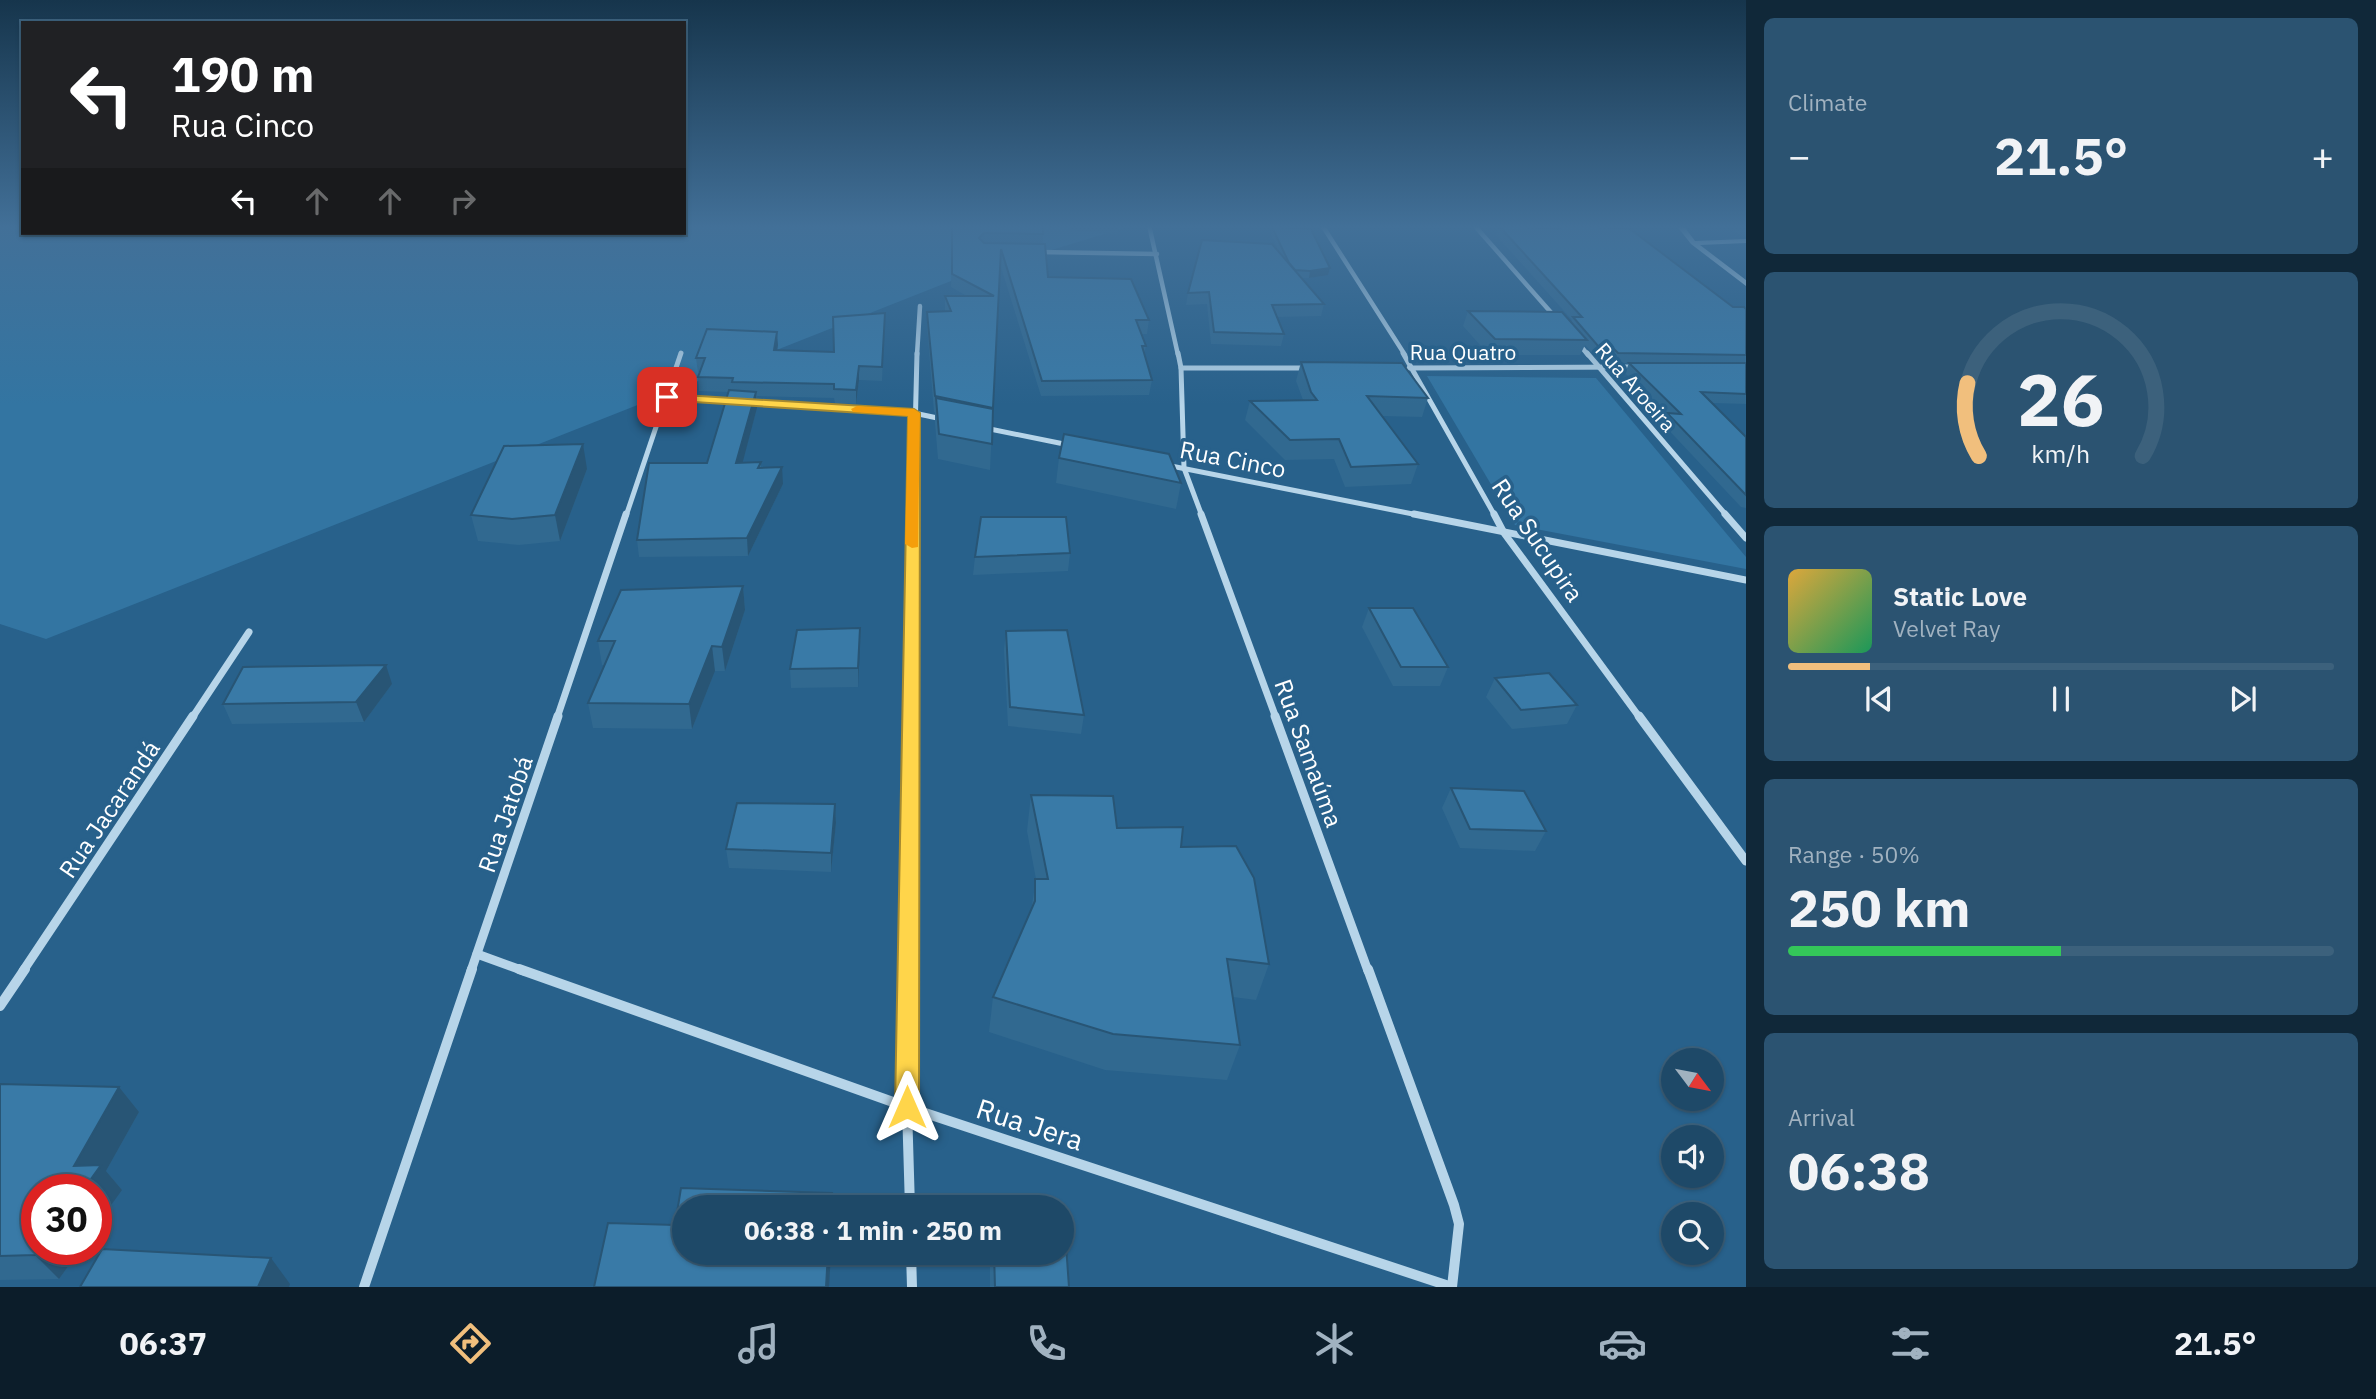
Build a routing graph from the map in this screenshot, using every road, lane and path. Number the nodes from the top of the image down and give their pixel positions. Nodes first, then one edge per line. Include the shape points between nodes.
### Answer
1 (1164, 285) edge
2 (1360, 285) edge
3 (1526, 285) edge
4 (920, 306) dead end
5 (1563, 327) edge
6 (1572, 337) edge
7 (681, 353) dead end
8 (1599, 367) junction
9 (1639, 367) edge
10 (1181, 368) junction
11 (1317, 368) edge
12 (1399, 368) edge
13 (1413, 368) junction
14 (667, 397) junction
15 (914, 413) junction
16 (954, 421) edge
17 (981, 427) edge
18 (1076, 446) edge
19 (1157, 463) edge
20 (1184, 468) junction
21 (1504, 533) junction
22 (1746, 538) edge
23 (1746, 579) edge
24 (249, 632) dead end
25 (1746, 861) edge
26 (477, 954) junction
27 (0, 1006) edge
28 (907, 1107) junction
29 (910, 1195) edge
30 (911, 1265) edge
31 (364, 1287) edge
32 (912, 1287) edge
33 (1452, 1287) edge

1 - 10 street, Rua Samaúma
2 - 13 street, Rua Sucupira
3 - 5 street
4 - 15 street
6 - 8 street, Rua Aroeira
7 - 14 street, Rua Jatobá
8 - 9 street, Rua Quatro
8 - 13 street, Rua Quatro
8 - 22 street, Rua Aroeira
10 - 11 street
10 - 20 street, Rua Samaúma
12 - 13 street, Rua Quatro
13 - 21 street, Rua Sucupira
14 - 15 street
14 - 26 street, Rua Jatobá
15 - 16 street
15 - 28 street
17 - 18 street
19 - 20 street, Rua Cinco
20 - 21 street, Rua Cinco
20 - 33 street, Rua Samaúma via 1454,1205 1459,1224
21 - 23 street, Rua Cinco
21 - 25 street, Rua Sucupira
24 - 27 street, Rua Jacarandá
26 - 28 street, Rua Jera
26 - 31 street, Rua Jatobá
28 - 29 street
28 - 33 street, Rua Jera
30 - 32 street

